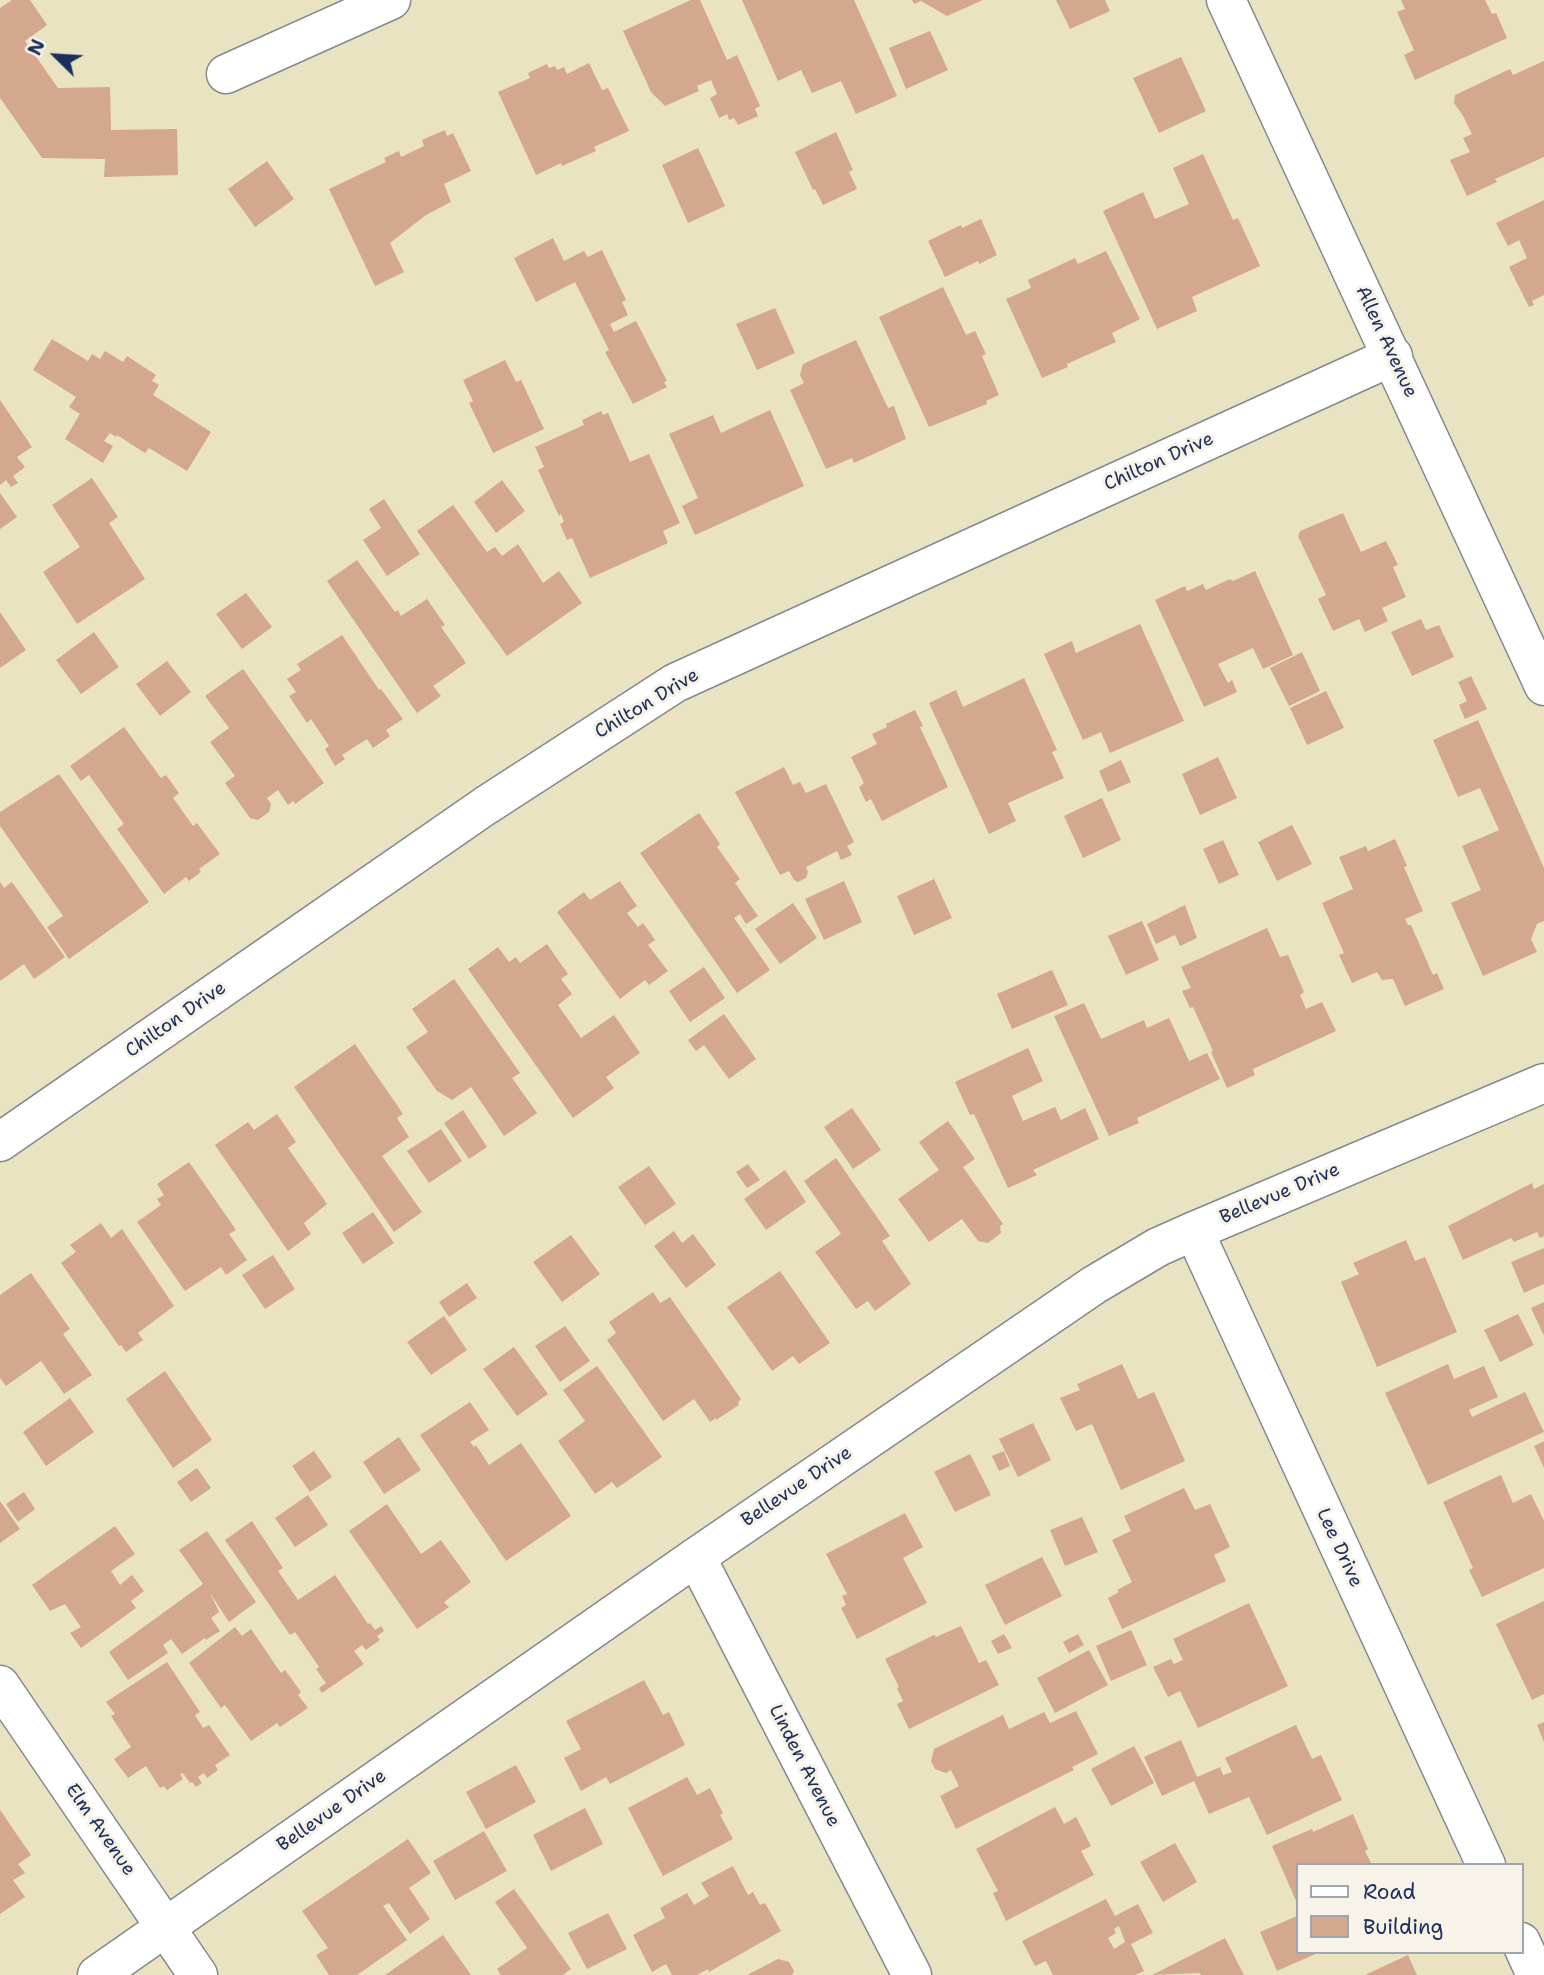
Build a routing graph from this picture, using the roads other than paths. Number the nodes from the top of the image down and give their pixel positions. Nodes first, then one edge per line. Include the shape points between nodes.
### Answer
1 (391, 0) edge
2 (1226, 0) edge
3 (226, 74) dead end
4 (1393, 356) junction
5 (1544, 686) edge
6 (1544, 1083) edge
7 (0, 1142) edge
8 (1194, 1231) junction
9 (696, 1557) junction
10 (0, 1685) edge
11 (1485, 1863) edge
12 (167, 1926) junction
13 (1523, 1946) edge
14 (97, 1975) edge
15 (198, 1975) edge
16 (912, 1975) edge
17 (1536, 1975) edge

1 - 3 street
2 - 4 street, Allen Avenue
4 - 5 street, Allen Avenue
4 - 7 street, Chilton Drive via 675,683 485,806
6 - 8 street, Bellevue Drive
8 - 9 street, Bellevue Drive via 1094,1285
8 - 11 street, Lee Drive
9 - 12 street, Bellevue Drive
9 - 16 street, Linden Avenue
10 - 12 street, Elm Avenue
12 - 14 street, Bellevue Drive
12 - 15 street, Elm Avenue
13 - 17 street

